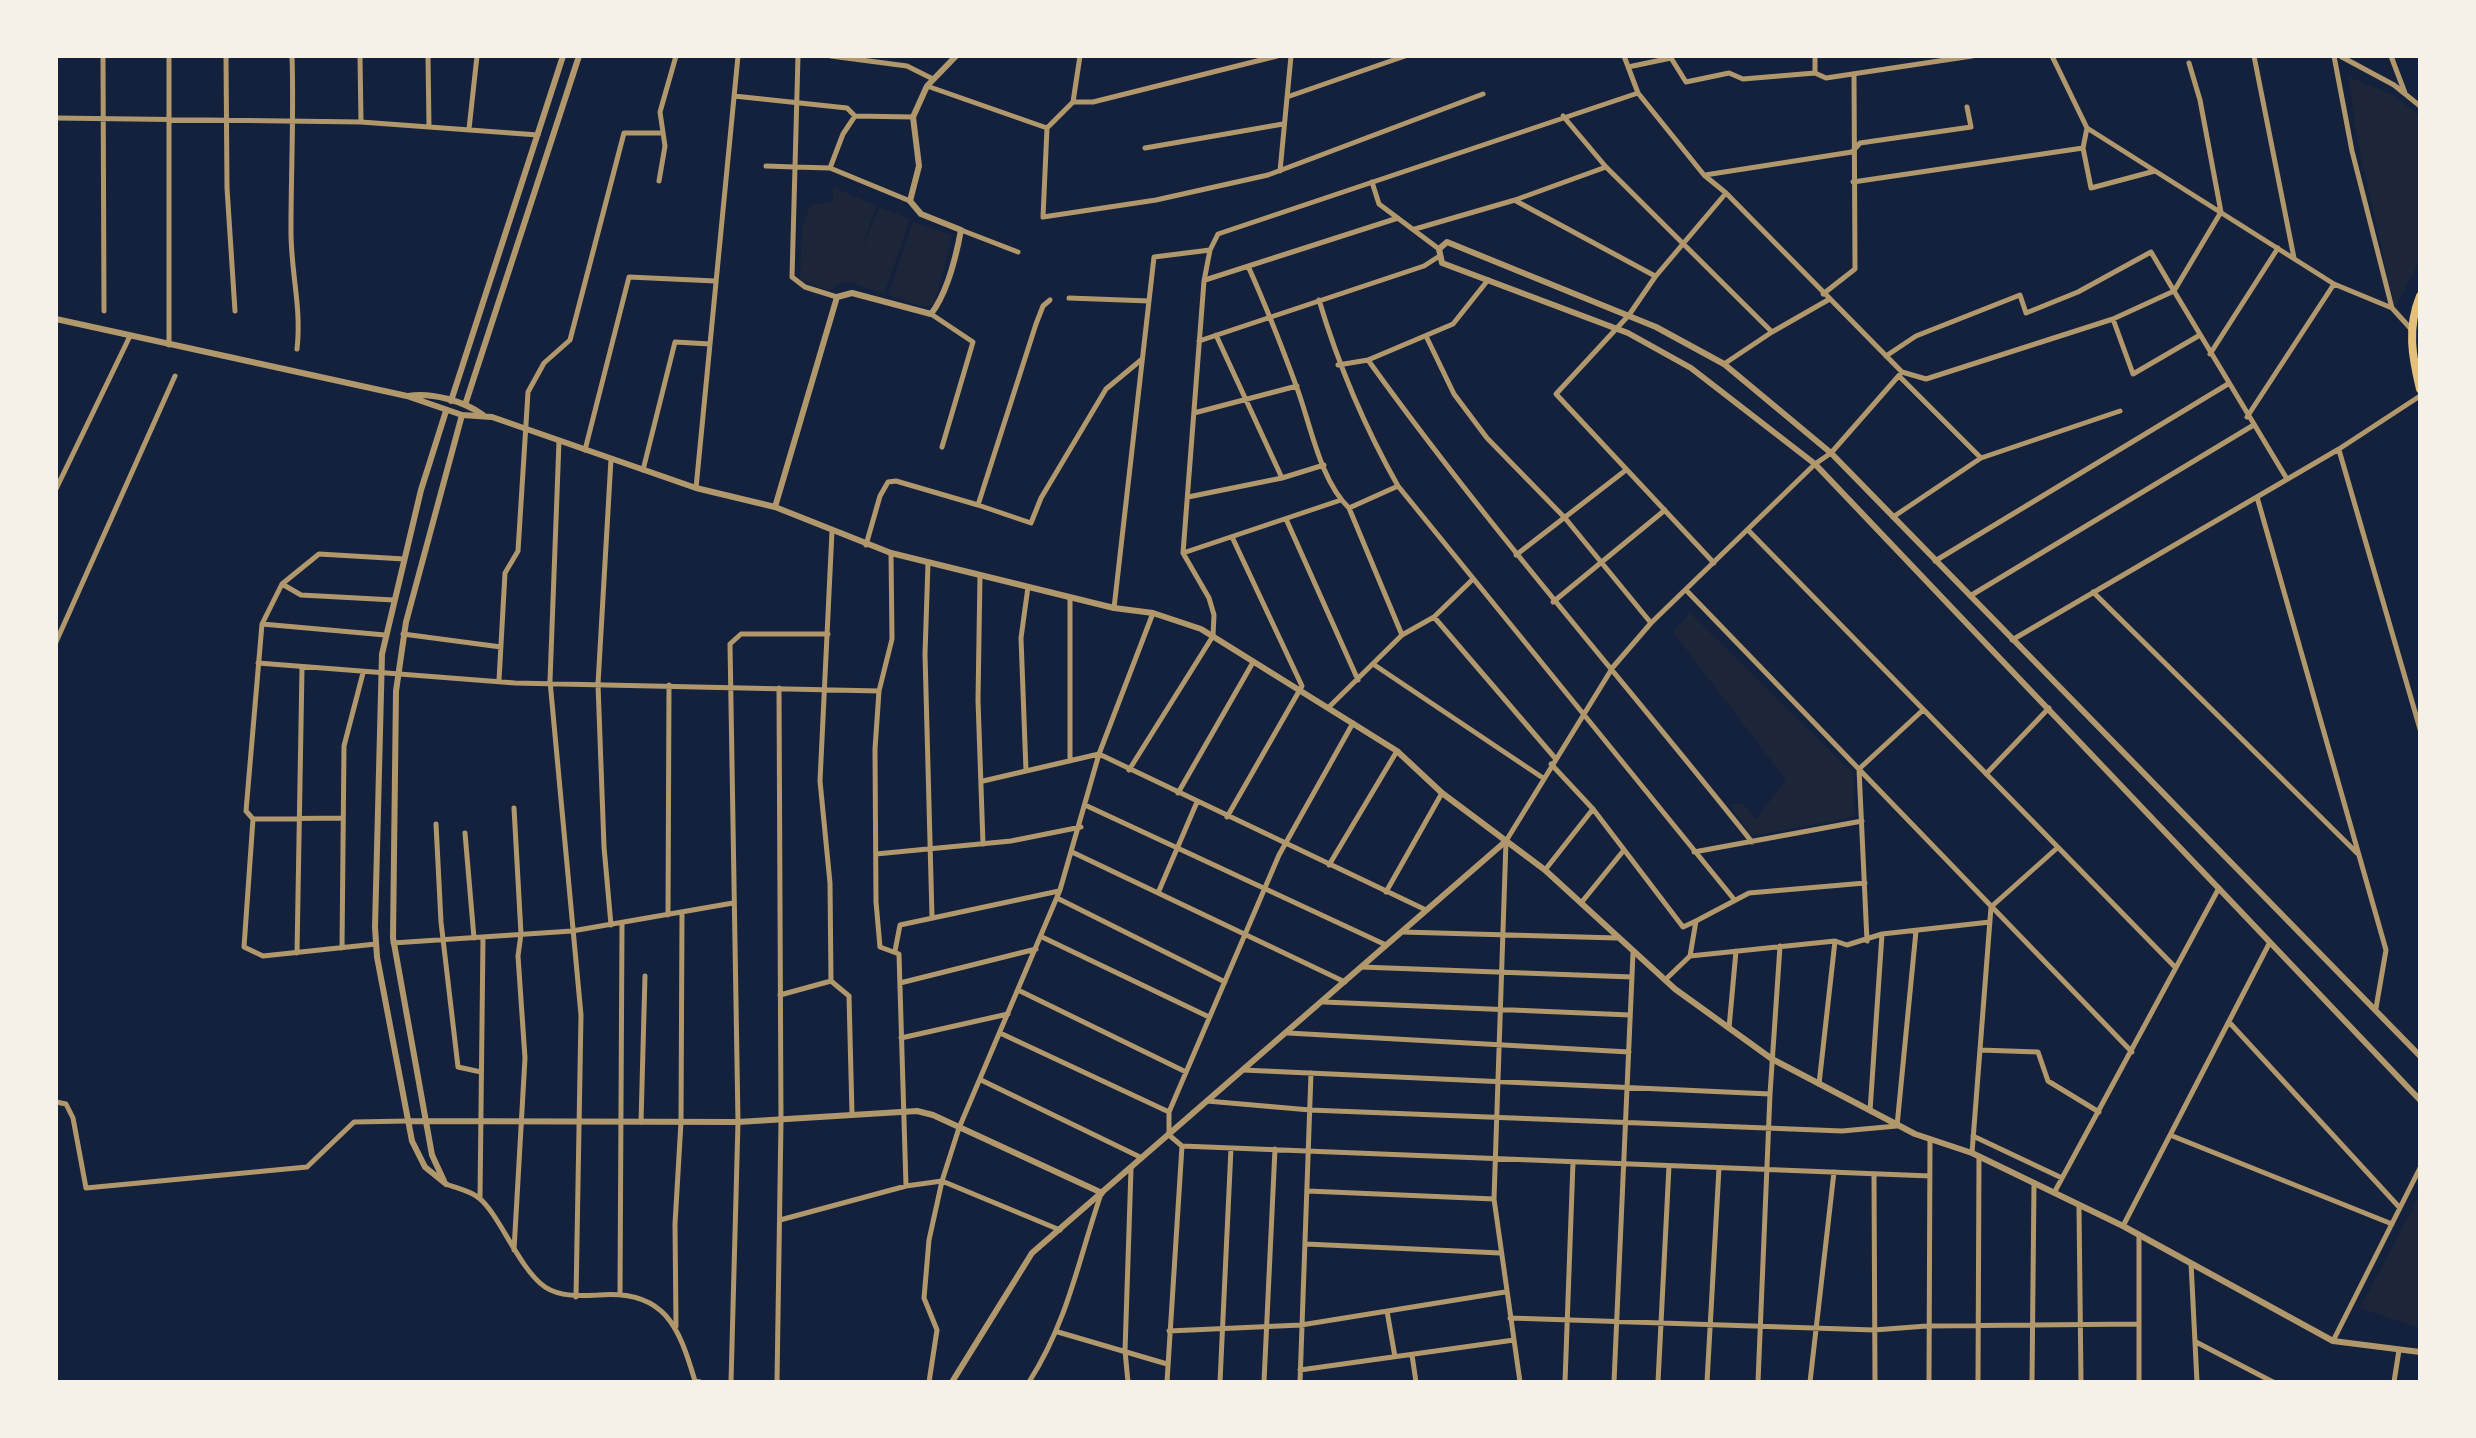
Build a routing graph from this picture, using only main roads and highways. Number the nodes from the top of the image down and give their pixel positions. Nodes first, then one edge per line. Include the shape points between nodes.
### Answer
1 (2420, 296) edge
2 (2420, 389) edge

1 - 2 main road via 2411,319

